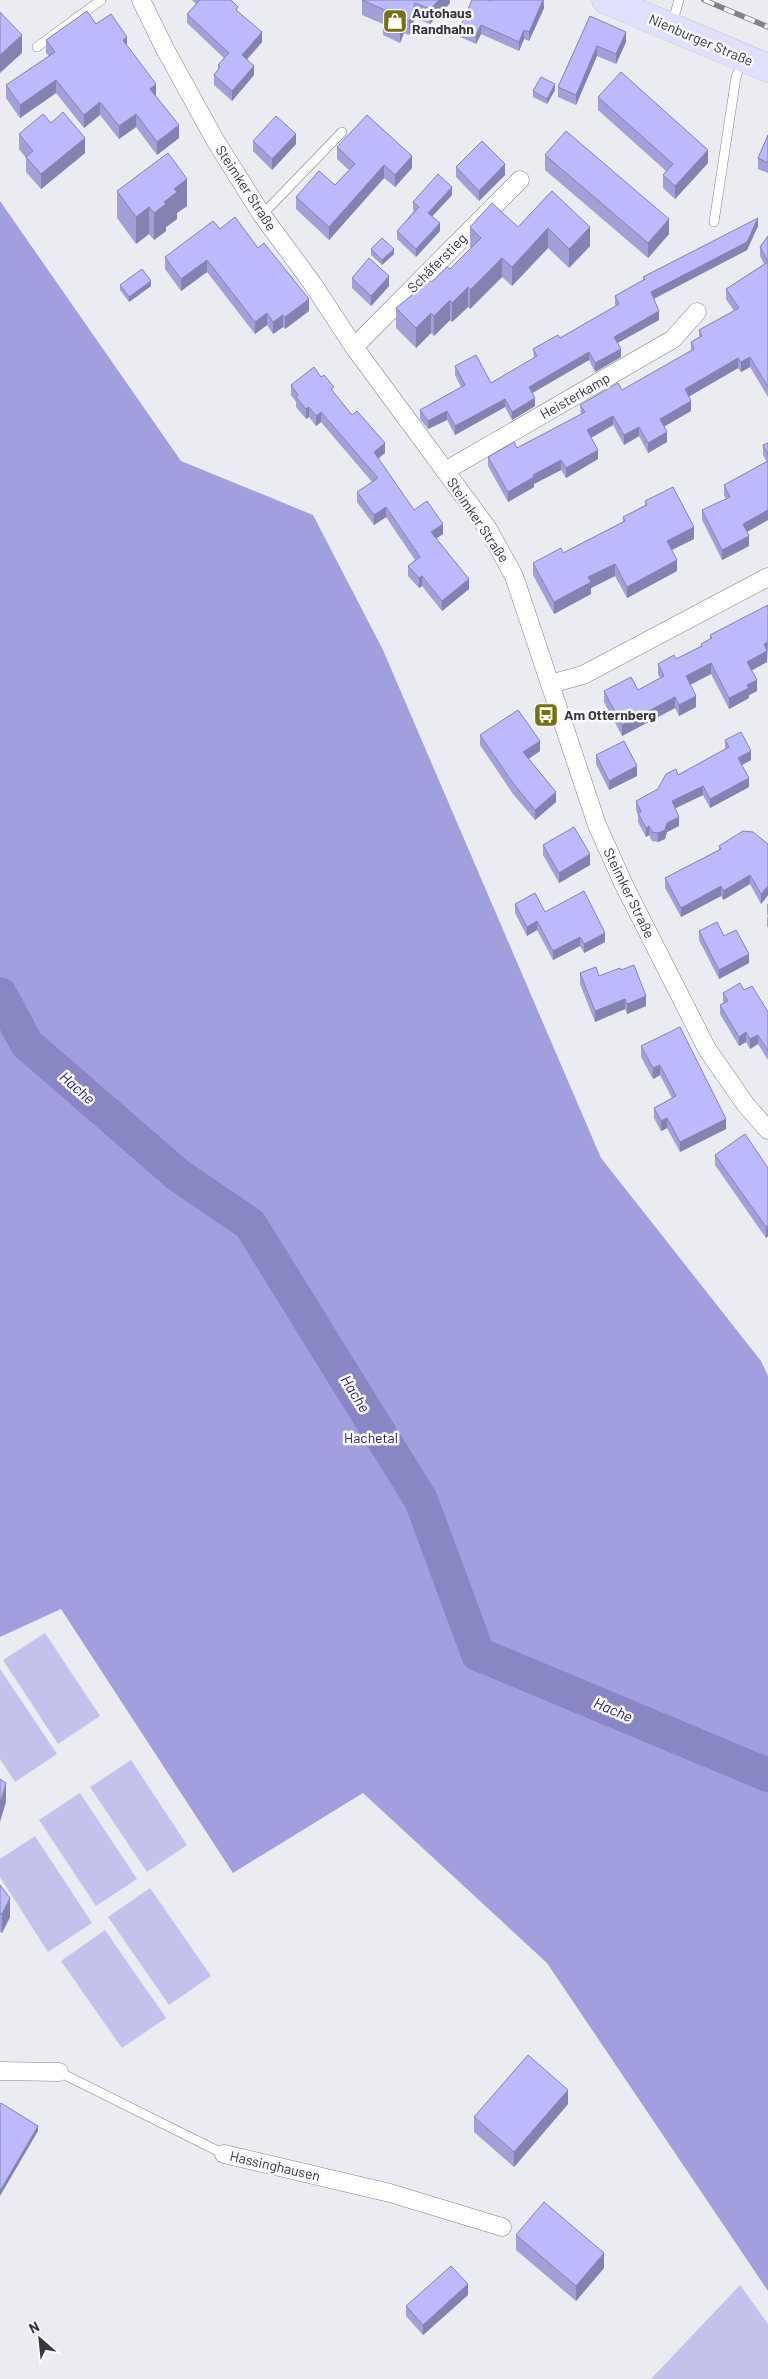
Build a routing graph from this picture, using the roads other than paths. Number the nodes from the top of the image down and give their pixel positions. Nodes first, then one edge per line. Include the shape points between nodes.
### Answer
1 (101, 0) edge
2 (141, 0) edge
3 (606, 0) edge
4 (679, 0) edge
5 (672, 26) junction
6 (37, 47) dead end
7 (756, 63) edge
8 (342, 132) dead end
9 (520, 180) dead end
10 (262, 215) junction
11 (714, 222) dead end
12 (697, 312) dead end
13 (354, 347) junction
14 (445, 471) junction
15 (768, 577) edge
16 (550, 684) junction
17 (768, 1130) edge
18 (0, 2071) edge
19 (58, 2072) joint
20 (224, 2154) joint
21 (502, 2227) dead end

1 - 6 lane
2 - 10 street, Steimker Straße via 215,140
3 - 5 main road, Nienburger Straße
4 - 5 lane
5 - 7 main road, Nienburger Straße
7 - 11 lane via 736,77
8 - 10 lane
9 - 13 street, Schäferstieg
10 - 13 street, Steimker Straße
12 - 14 street, Heisterkamp via 673,340
13 - 14 street, Steimker Straße
14 - 16 street, Steimker Straße via 488,529 514,576
15 - 16 street via 583,675
16 - 17 street, Steimker Straße via 597,824 624,885 707,1049 746,1105
18 - 19 street, Hassinghausen
19 - 20 lane, Hassinghausen
20 - 21 street, Hassinghausen via 390,2193

